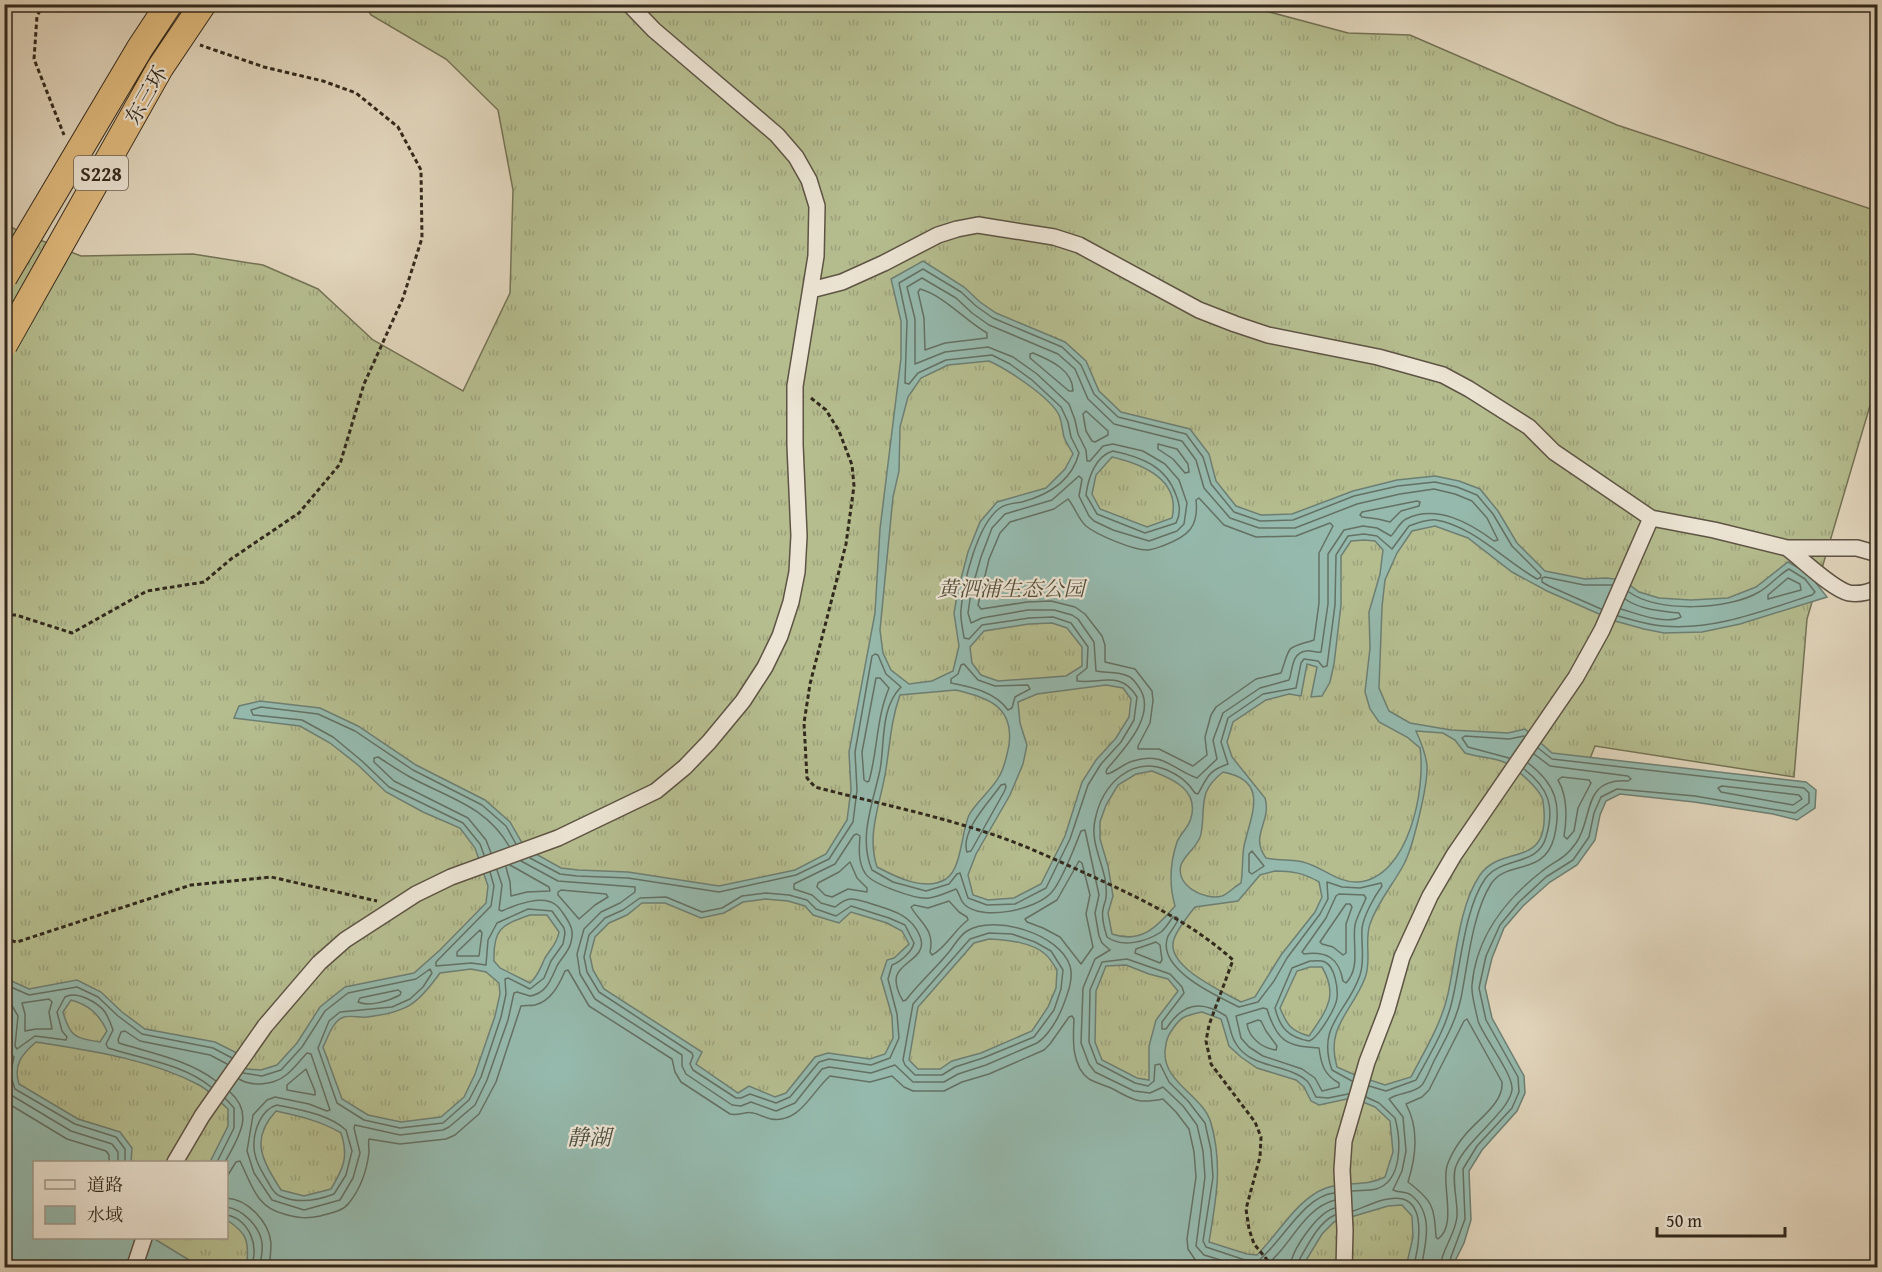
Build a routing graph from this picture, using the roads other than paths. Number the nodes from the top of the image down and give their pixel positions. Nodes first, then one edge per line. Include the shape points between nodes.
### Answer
1 (169, 4) edge
2 (203, 4) edge
3 (629, 4) edge
4 (4, 277) edge
5 (811, 290) junction
6 (4, 345) edge
7 (1651, 518) junction
8 (1786, 548) junction
9 (1878, 554) edge
10 (1878, 588) edge
11 (176, 1161) edge
12 (144, 1239) edge
13 (134, 1268) edge
14 (1344, 1268) edge

1 - 4 highway, 东三环 / S228, bridge
2 - 6 highway, 东三环 / S228, bridge via 160,68
3 - 5 street via 777,135 796,157 817,206
5 - 7 street via 842,282 957,229 978,225 1054,237 1097,253 1199,310 1235,324 1443,375 1530,428 1562,458
5 - 11 street via 795,386 797,572 780,636 743,701 685,767 656,791 558,838 451,877 345,939 288,996 223,1084
7 - 8 street
7 - 14 street via 1602,630 1576,677 1454,855 1402,957 1344,1141
8 - 9 street via 1857,548
8 - 10 street via 1838,588 1850,593
12 - 13 street

